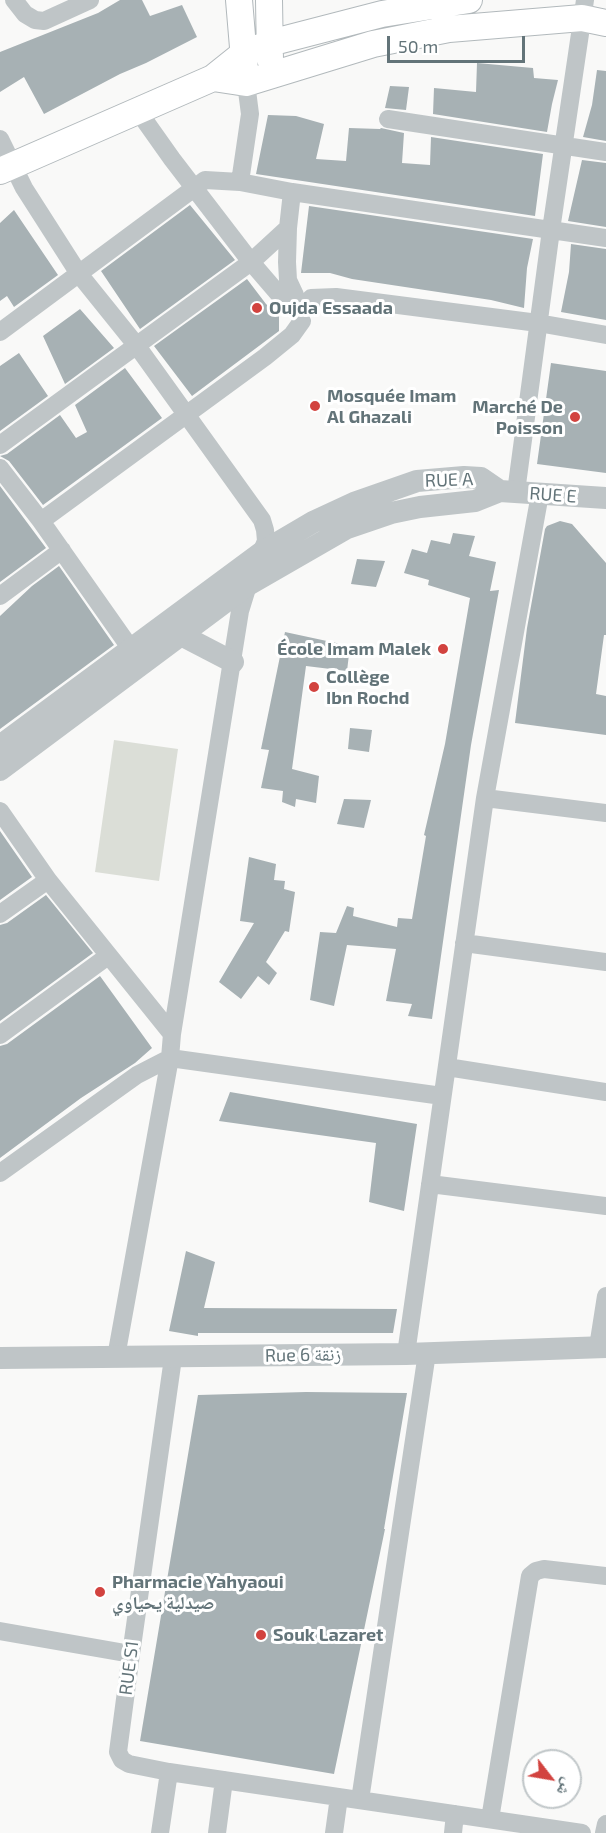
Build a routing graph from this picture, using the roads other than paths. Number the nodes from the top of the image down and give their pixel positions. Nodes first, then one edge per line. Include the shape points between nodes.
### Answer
1 (14, 0) edge
2 (90, 0) edge
3 (239, 0) edge
4 (268, 0) edge
5 (468, 0) edge
6 (591, 14) edge
7 (270, 43) junction
8 (243, 54) junction
9 (270, 75) junction
10 (213, 78) junction
11 (246, 83) junction
12 (138, 111) junction
13 (388, 119) dead end
14 (0, 139) edge
15 (564, 146) junction
16 (606, 152) edge
17 (7, 167) edge
18 (240, 182) junction
19 (194, 187) junction
20 (292, 192) junction
21 (288, 228) junction
22 (551, 230) junction
23 (606, 238) edge
24 (251, 261) junction
25 (79, 274) junction
26 (298, 299) junction
27 (538, 323) junction
28 (0, 332) edge
29 (606, 335) edge
30 (137, 346) junction
31 (185, 414) junction
32 (0, 445) edge
33 (0, 468) edge
34 (508, 491) junction
35 (540, 494) junction
36 (606, 498) edge
37 (41, 521) junction
38 (62, 550) junction
39 (261, 552) junction
40 (248, 585) junction
41 (0, 596) edge
42 (181, 635) junction
43 (137, 656) junction
44 (233, 662) junction
45 (0, 746) edge
46 (0, 770) edge
47 (485, 798) junction
48 (0, 811) edge
49 (606, 813) edge
50 (48, 880) junction
51 (0, 914) edge
52 (464, 944) junction
53 (108, 956) junction
54 (606, 962) edge
55 (172, 1034) junction
56 (0, 1035) edge
57 (170, 1058) junction
58 (447, 1067) junction
59 (606, 1092) edge
60 (442, 1096) junction
61 (0, 1173) edge
62 (430, 1184) junction
63 (606, 1206) edge
64 (606, 1296) edge
65 (602, 1347) edge
66 (416, 1353) junction
67 (0, 1358) edge
68 (116, 1358) junction
69 (173, 1358) junction
70 (606, 1576) edge
71 (0, 1631) edge
72 (131, 1654) junction
73 (170, 1772) junction
74 (224, 1780) junction
75 (339, 1797) junction
76 (360, 1800) junction
77 (455, 1814) junction
78 (490, 1820) junction
79 (606, 1824) edge
80 (555, 1831) edge
81 (160, 1833) edge
82 (217, 1833) edge
83 (334, 1833) edge
84 (453, 1833) edge
85 (582, 1833) edge
86 (604, 1833) edge

1 - 2 street via 26,14 44,21
3 - 8 main road
4 - 7 main road
5 - 7 main road via 382,14
6 - 9 main road via 449,29 373,44
6 - 15 street
7 - 8 main road
7 - 9 main road
8 - 10 main road
8 - 11 main road
9 - 11 main road
10 - 11 main road
10 - 12 main road
11 - 18 street via 250,114
12 - 17 main road
12 - 19 street
13 - 15 street
14 - 17 street
15 - 16 street
15 - 22 street
17 - 25 street
18 - 19 street via 205,180
18 - 20 street
19 - 24 street
19 - 25 street
20 - 21 street
20 - 22 street
21 - 24 street
21 - 26 street via 288,280
22 - 23 street
22 - 27 street
24 - 26 street
24 - 30 street
25 - 28 street
25 - 30 street
26 - 27 street via 336,297
26 - 31 street via 291,316 302,321 292,335
27 - 29 street
27 - 34 street
30 - 31 street
30 - 32 street
31 - 37 street
31 - 39 street via 262,520 266,541
33 - 37 street
34 - 35 street, RUE E
34 - 39 street, RUE A via 481,478 417,481 354,503
34 - 40 street, RUE A via 475,501 420,507 347,528
35 - 36 street, RUE E
35 - 47 street
37 - 38 street
38 - 41 street
38 - 43 street
39 - 40 street
39 - 43 street, RUE A
40 - 42 street, RUE A
40 - 44 street
42 - 43 street, RUE A
42 - 44 street
43 - 45 street, RUE A
43 - 46 street, RUE A
44 - 55 street
47 - 49 street
47 - 52 street
48 - 50 street
50 - 51 street
50 - 53 street
52 - 54 street
52 - 58 street
53 - 55 street
53 - 56 street
55 - 57 street
57 - 60 street
57 - 61 street via 137,1075
57 - 68 street
58 - 59 street
58 - 60 street
60 - 62 street
62 - 63 street
62 - 66 street
64 - 65 street
65 - 66 street, Rue 6 زنقة
66 - 69 street, Rue 6 زنقة
66 - 76 street
67 - 68 street, Rue 6 زنقة
68 - 69 street, Rue 6 زنقة
69 - 72 street, RUE S1
70 - 78 street via 544,1569 530,1576
71 - 72 street
72 - 73 street, RUE S1 via 118,1752 129,1764
73 - 74 street
73 - 81 street
74 - 75 street
74 - 82 street
75 - 76 street
75 - 83 street
76 - 77 street
77 - 78 street
77 - 84 street
78 - 80 street
79 - 86 street
80 - 85 street

